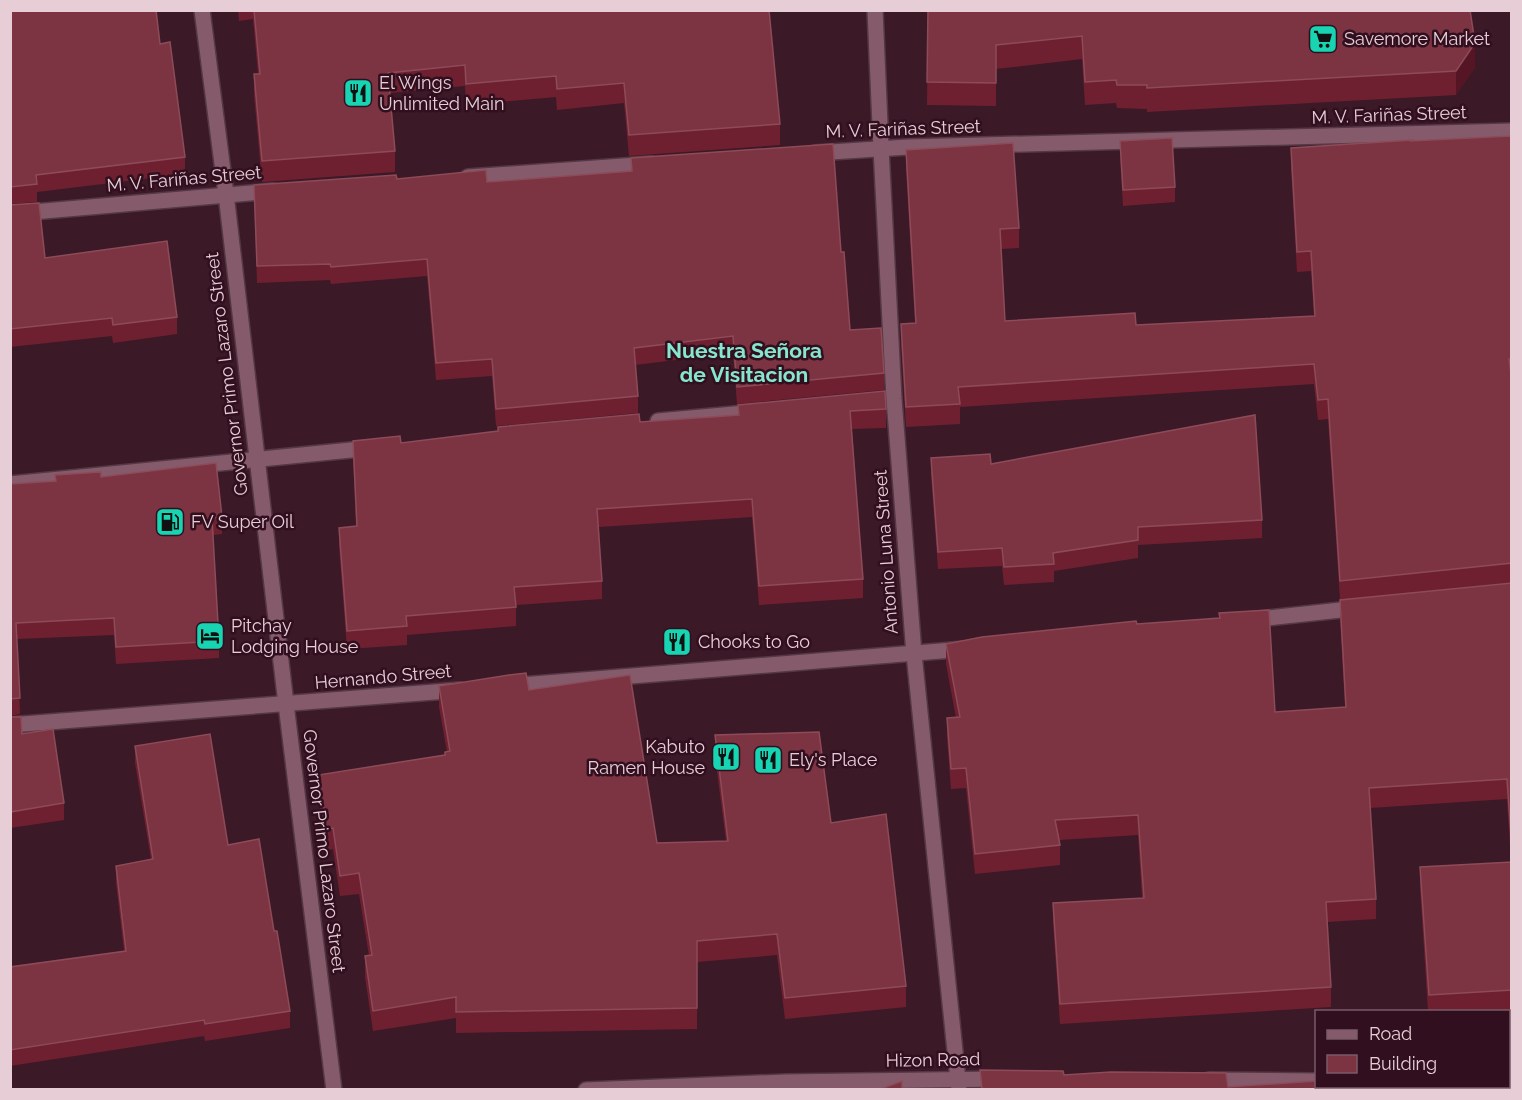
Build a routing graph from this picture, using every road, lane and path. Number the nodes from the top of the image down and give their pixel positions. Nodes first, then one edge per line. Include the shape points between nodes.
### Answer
1 (202, 10) edge
2 (875, 10) edge
3 (1512, 131) edge
4 (880, 148) junction
5 (805, 153) edge
6 (663, 163) edge
7 (450, 178) edge
8 (285, 190) edge
9 (226, 194) junction
10 (10, 214) edge
11 (765, 411) edge
12 (647, 422) edge
13 (387, 446) edge
14 (256, 458) junction
15 (10, 484) edge
16 (1371, 607) edge
17 (1230, 622) edge
18 (983, 647) edge
19 (914, 654) junction
20 (499, 687) edge
21 (475, 689) edge
22 (286, 704) junction
23 (10, 725) edge
24 (1018, 1079) edge
25 (1197, 1080) edge
26 (1315, 1081) edge
27 (958, 1084) edge
28 (334, 1089) edge
29 (586, 1089) edge

1 - 9 street, Governor Primo Lazaro Street
2 - 4 street, Antonio Luna Street
3 - 4 street, M. V. Fariñas Street
4 - 5 street, M. V. Fariñas Street
4 - 19 street, Antonio Luna Street via 888,399
6 - 7 street
8 - 9 street, M. V. Fariñas Street
9 - 10 street, M. V. Fariñas Street
9 - 14 street, Governor Primo Lazaro Street
11 - 12 street
13 - 14 street
14 - 15 street
14 - 22 street, Governor Primo Lazaro Street
16 - 17 street
18 - 19 street
19 - 20 street
19 - 27 street, Antonio Luna Street
21 - 22 street, Hernando Street
22 - 23 street, Hernando Street
22 - 28 street, Governor Primo Lazaro Street
24 - 27 street, Hizon Road
25 - 26 street
27 - 29 street, Hizon Road via 785,1082

